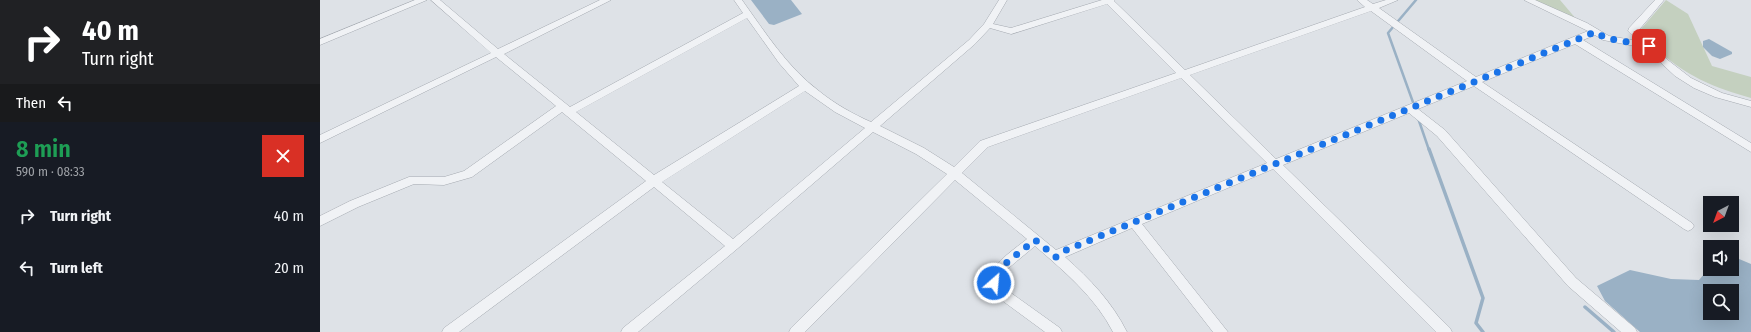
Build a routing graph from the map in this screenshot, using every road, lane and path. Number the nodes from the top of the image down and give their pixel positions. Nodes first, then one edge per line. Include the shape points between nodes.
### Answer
1 (423, 0) edge
2 (607, 0) edge
3 (738, 0) edge
4 (1003, 0) edge
5 (1110, 0) edge
6 (1361, 0) edge
7 (1394, 0) edge
8 (1528, 0) edge
9 (1660, 0) edge
10 (439, 1) edge
11 (1371, 7) junction
12 (748, 14) junction
13 (988, 25) junction
14 (1595, 32) junction
15 (1576, 40) junction
16 (320, 42) edge
17 (1649, 46) junction
18 (497, 53) junction
19 (1182, 73) junction
20 (1474, 81) junction
21 (806, 86) junction
22 (1751, 104) edge
23 (1410, 108) junction
24 (567, 109) junction
25 (874, 127) junction
26 (320, 139) edge
27 (1751, 148) edge
28 (1275, 165) junction
29 (954, 174) junction
30 (654, 180) junction
31 (320, 221) edge
32 (1134, 222) junction
33 (1688, 226) dead end
34 (1035, 240) junction
35 (732, 246) junction
36 (1056, 257) junction
37 (449, 332) edge
38 (628, 332) edge
39 (796, 332) edge
40 (1055, 332) edge
41 (1120, 332) edge
42 (1221, 332) edge
43 (1446, 332) edge
44 (1630, 332) edge

1 - 16 street
2 - 18 street
3 - 12 street
4 - 13 street
5 - 13 street via 1011,31
5 - 19 street
6 - 11 street
7 - 11 street
8 - 14 street
9 - 17 street via 1651,7 1633,31
10 - 18 street
11 - 19 street
11 - 20 street
12 - 21 street via 782,62
12 - 24 street
13 - 25 street via 972,42
14 - 15 street
14 - 17 street via 1606,38
15 - 20 street
15 - 27 street
17 - 22 street via 1687,80 1730,99
18 - 24 street
18 - 26 street
19 - 28 street
19 - 29 street via 989,142 977,150
20 - 23 street
20 - 33 street
21 - 25 street via 833,107
21 - 30 street
23 - 28 street
23 - 44 street via 1441,133 1572,282
24 - 30 street
24 - 31 street via 468,174 444,181 413,180
25 - 29 street via 922,152
25 - 35 street
28 - 32 street
28 - 43 street
29 - 34 street via 993,203
29 - 39 street
30 - 35 street
30 - 37 street
32 - 36 street via 1064,251
32 - 42 street
34 - 36 street
34 - 40 street via 1001,267 994,283 1000,292
35 - 38 street
36 - 41 street via 1095,294

